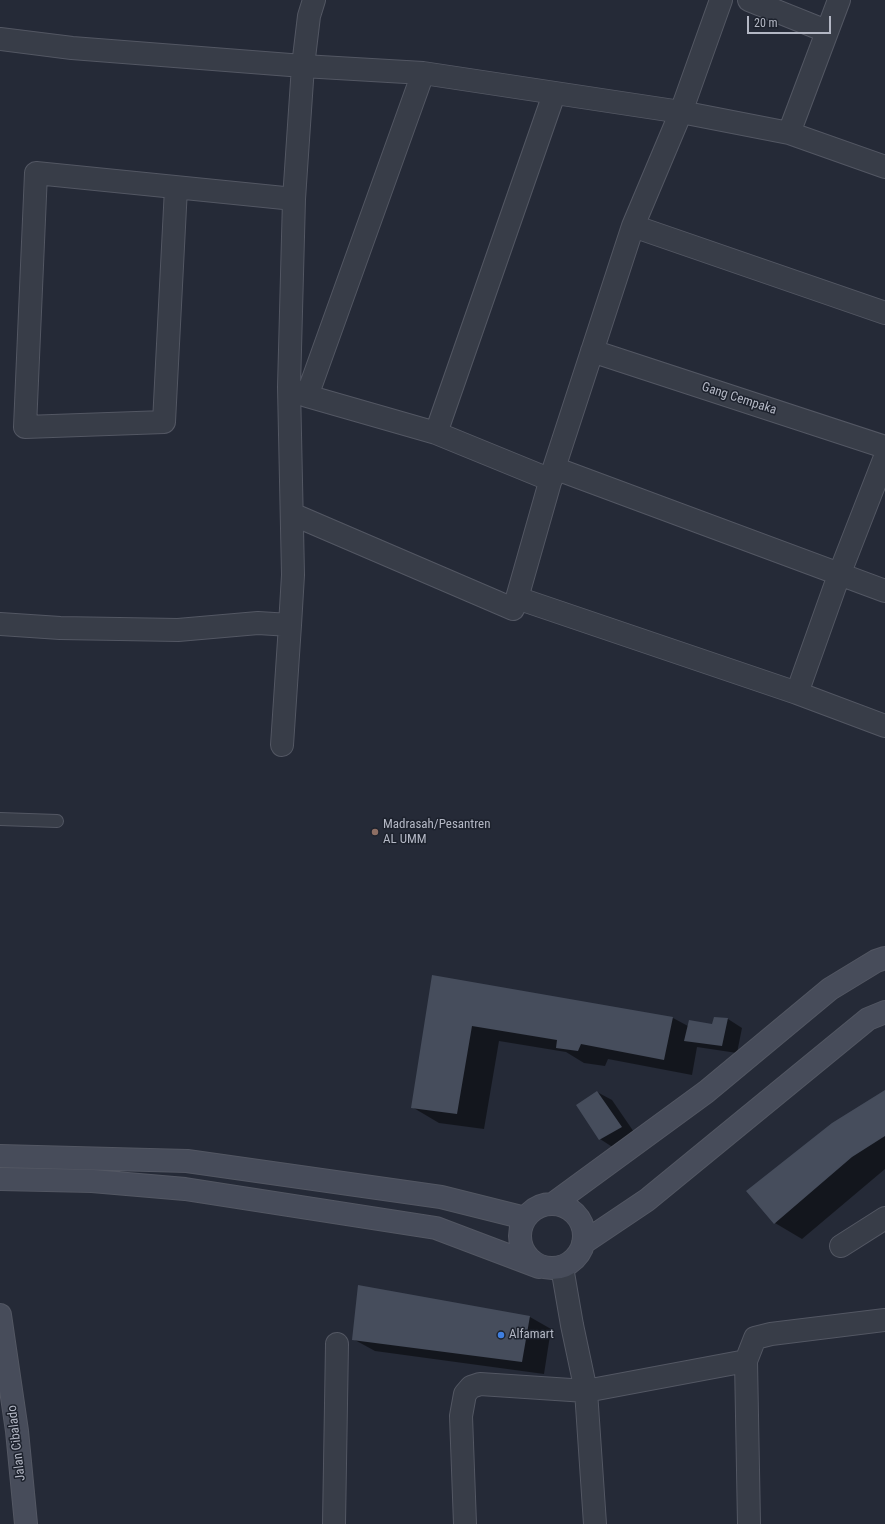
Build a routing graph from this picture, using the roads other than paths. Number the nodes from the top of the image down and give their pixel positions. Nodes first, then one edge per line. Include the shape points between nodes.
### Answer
1 (314, 0) edge
2 (721, 0) edge
3 (748, 0) edge
4 (839, 0) edge
5 (826, 31) junction
6 (0, 39) edge
7 (303, 66) junction
8 (423, 73) junction
9 (554, 94) junction
10 (681, 112) junction
11 (789, 133) junction
12 (885, 167) edge
13 (176, 188) junction
14 (294, 199) junction
15 (633, 226) junction
16 (885, 314) edge
17 (592, 351) junction
18 (298, 392) junction
19 (436, 433) junction
20 (885, 447) edge
21 (885, 457) edge
22 (552, 474) junction
23 (292, 514) junction
24 (839, 575) junction
25 (885, 591) edge
26 (517, 598) junction
27 (0, 624) edge
28 (290, 625) junction
29 (797, 693) junction
30 (885, 726) edge
31 (282, 745) dead end
32 (0, 819) edge
33 (57, 821) dead end
34 (885, 958) edge
35 (885, 1012) edge
36 (0, 1156) edge
37 (0, 1179) edge
38 (554, 1204) junction
39 (525, 1218) junction
40 (885, 1218) edge
41 (583, 1243) junction
42 (841, 1246) dead end
43 (539, 1267) junction
44 (562, 1267) junction
45 (0, 1315) edge
46 (885, 1320) edge
47 (337, 1344) dead end
48 (746, 1361) junction
49 (586, 1391) junction
50 (26, 1524) edge
51 (334, 1524) edge
52 (465, 1524) edge
53 (595, 1524) edge
54 (749, 1524) edge

1 - 7 street via 309,16
2 - 10 street
3 - 5 street
4 - 5 street
5 - 11 street
6 - 7 street via 72,48
7 - 8 street
7 - 14 street
8 - 9 street
8 - 18 street
9 - 10 street
9 - 19 street
10 - 11 street
10 - 15 street
11 - 12 street
13 - 13 street via 36,173 25,427 164,422
13 - 14 street
14 - 18 street
15 - 16 street
15 - 17 street
17 - 20 street, Gang Cempaka
17 - 22 street
18 - 19 street
18 - 23 street
19 - 22 street
21 - 24 street
22 - 24 street
22 - 26 street
23 - 26 street via 513,609
23 - 28 street via 293,574
24 - 25 street
24 - 29 street
26 - 29 street
27 - 28 street via 178,630 258,623
28 - 31 street
29 - 30 street
32 - 33 lane
34 - 38 street via 830,990 706,1092
35 - 41 street via 868,1019 647,1200
36 - 39 street via 187,1161 442,1197
37 - 43 street via 92,1181 185,1189 436,1228
38 - 39 street via 532,1210
38 - 41 street via 574,1213 584,1232
39 - 43 street via 520,1229 523,1251
40 - 42 street
41 - 44 street via 579,1254 572,1262
43 - 44 street
44 - 49 street
45 - 50 street, Jalan Cibalado via 17,1431
46 - 48 street via 755,1338
47 - 51 street
48 - 49 street
48 - 54 street
49 - 52 street via 480,1384 471,1387 465,1394 461,1416
49 - 53 street

